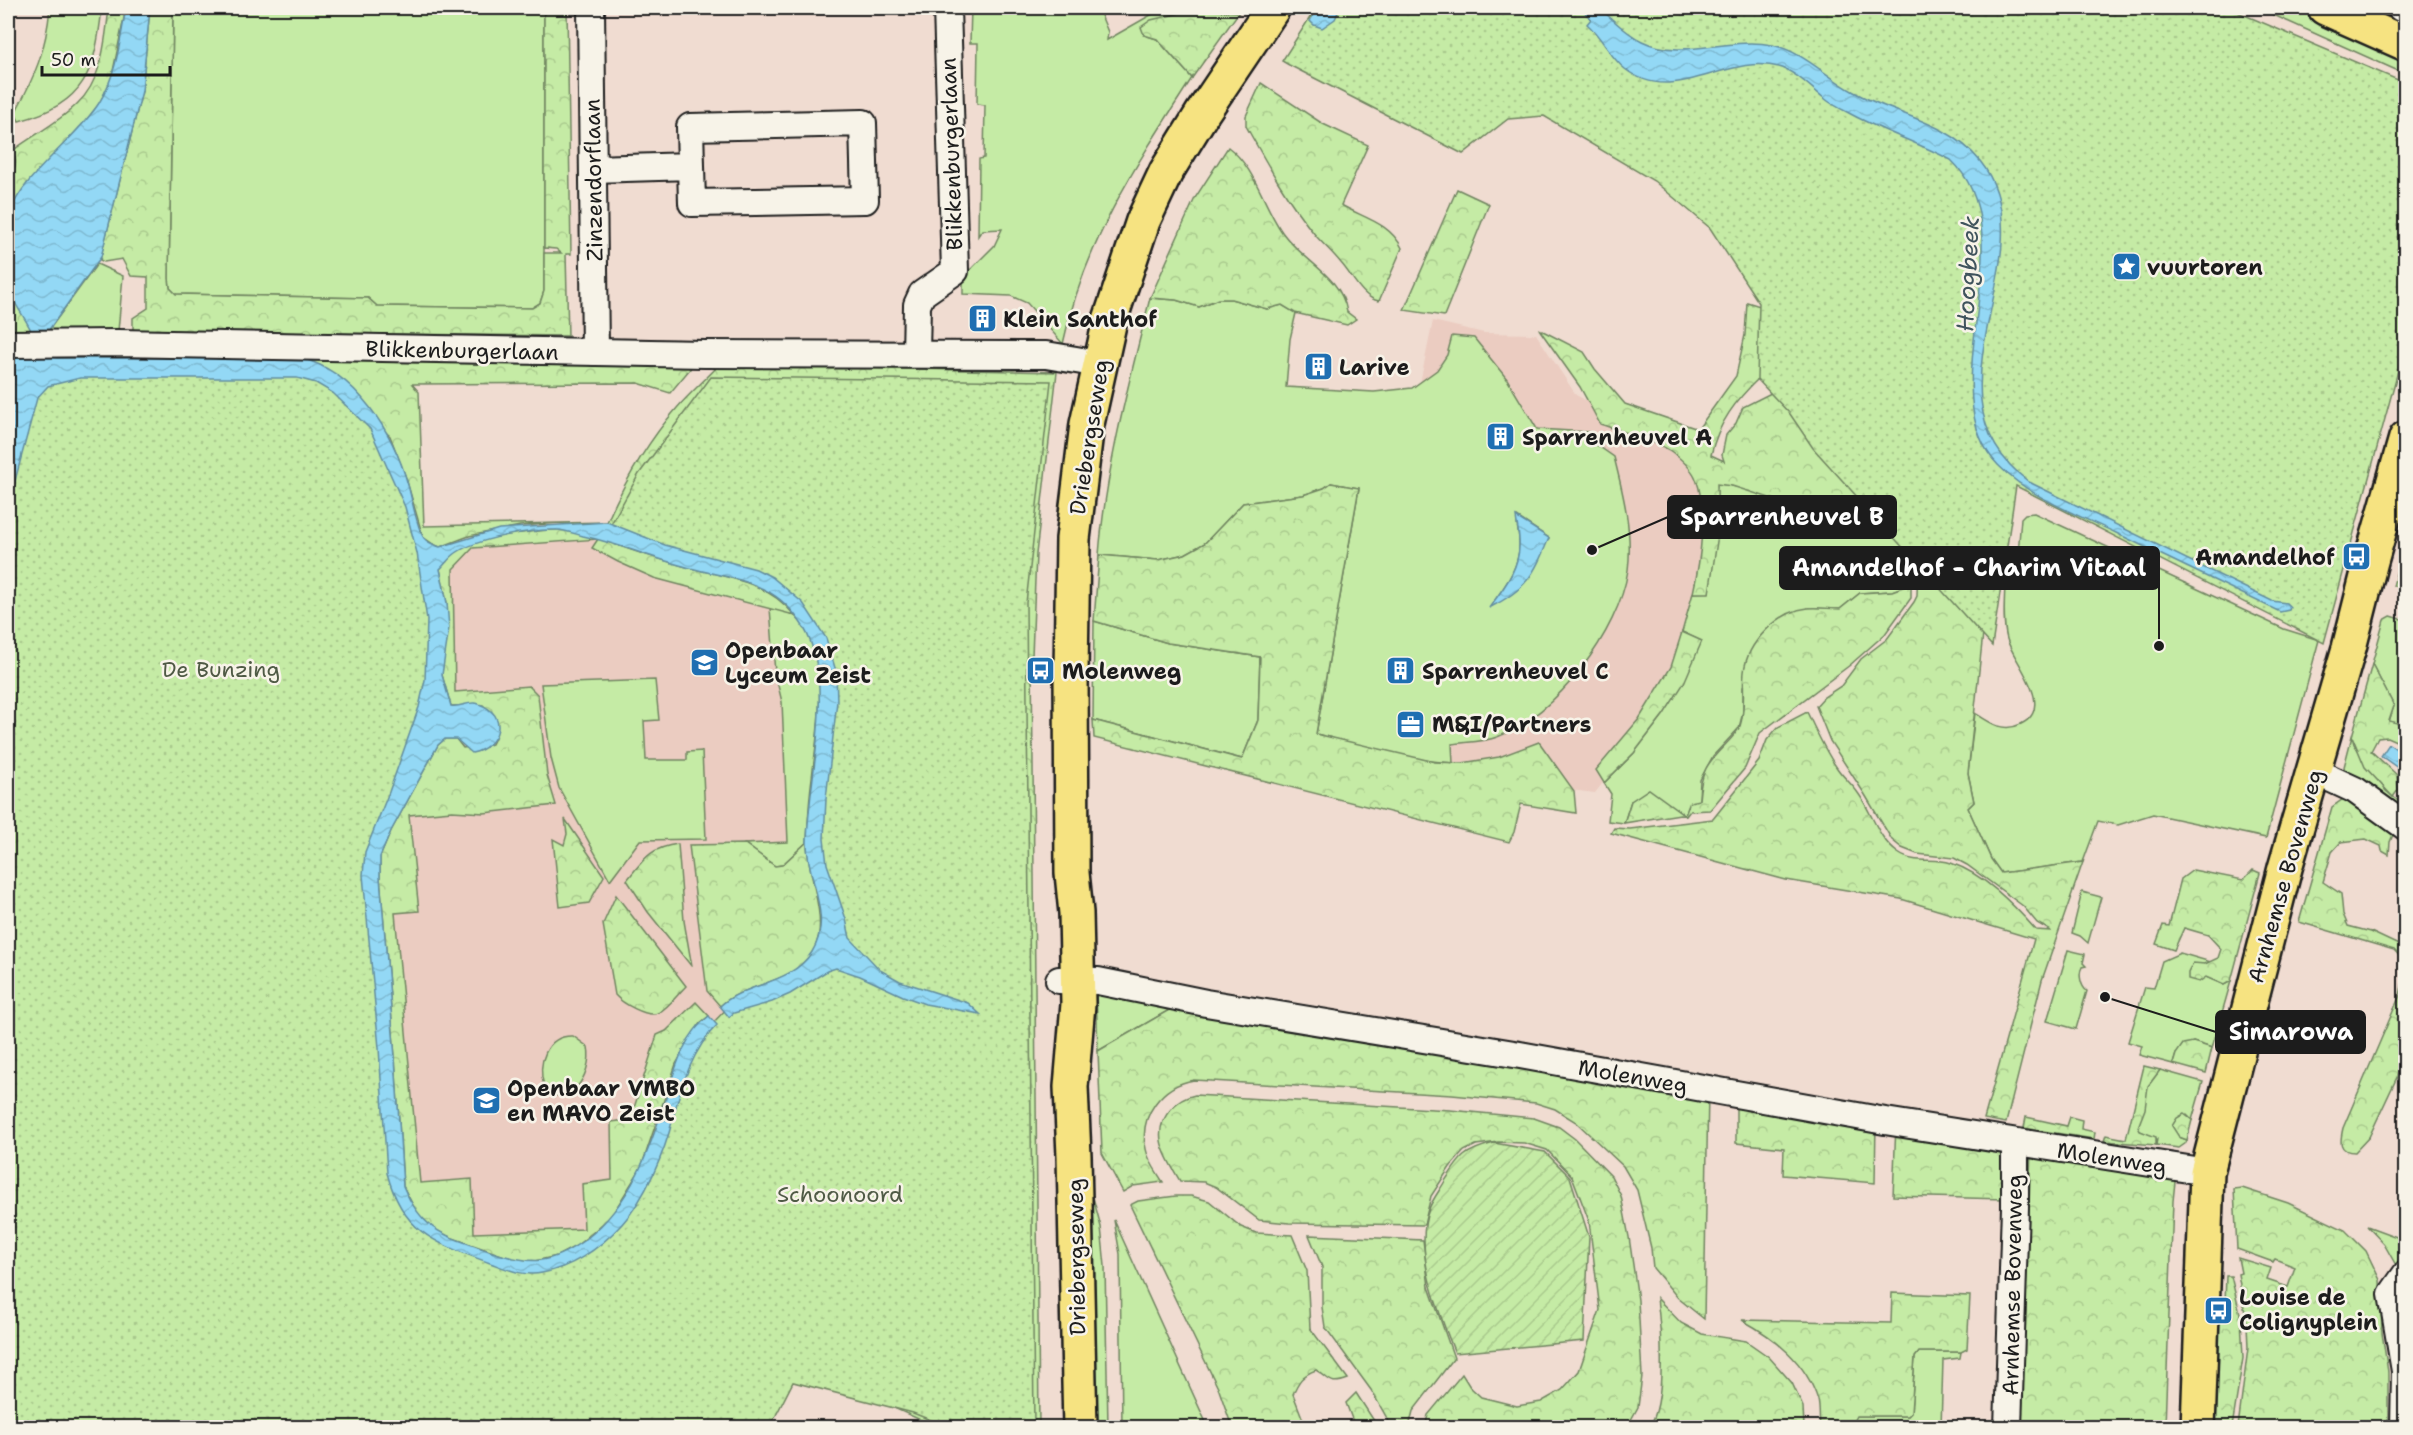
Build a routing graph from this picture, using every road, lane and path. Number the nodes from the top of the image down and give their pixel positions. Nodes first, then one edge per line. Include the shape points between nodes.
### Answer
1 (591, 8) edge
2 (947, 8) edge
3 (1273, 8) edge
4 (2325, 8) edge
5 (2401, 8) edge
6 (2406, 9) edge
7 (2406, 44) edge
8 (691, 166) junction
9 (593, 169) junction
10 (13, 344) edge
11 (595, 352) junction
12 (916, 354) junction
13 (1100, 364) junction
14 (2406, 438) edge
15 (2314, 771) junction
16 (2406, 827) edge
17 (1069, 980) junction
18 (2015, 1143) junction
19 (2207, 1172) junction
20 (2406, 1274) edge
21 (1080, 1428) edge
22 (2008, 1428) edge
23 (2198, 1428) edge
24 (2404, 1428) edge

1 - 9 street, Zinzendorflaan
2 - 12 street, Blikkenburgerlaan via 954,271 922,294 917,305
3 - 13 main road, Driebergseweg via 1203,112 1158,189 1143,221 1110,320
4 - 7 main road
5 - 6 street
8 - 8 street via 690,127 863,123 865,200 692,203
8 - 9 street
9 - 11 street, Zinzendorflaan
10 - 11 street, Blikkenburgerlaan
11 - 12 street, Blikkenburgerlaan
12 - 13 street, Blikkenburgerlaan via 1046,355
13 - 17 main road, Driebergseweg via 1087,424 1073,540 1072,873 1060,917
14 - 15 main road, Arnhemse Bovenweg
15 - 16 street via 2355,790
15 - 19 main road, Arnhemse Bovenweg via 2285,868
17 - 18 street, Molenweg via 1098,981
17 - 21 main road, Driebergseweg via 1063,1046 1071,1088
18 - 19 street, Molenweg
18 - 22 street, Arnhemse Bovenweg
19 - 23 main road, Arnhemse Bovenweg
20 - 24 street via 2392,1294 2405,1371

